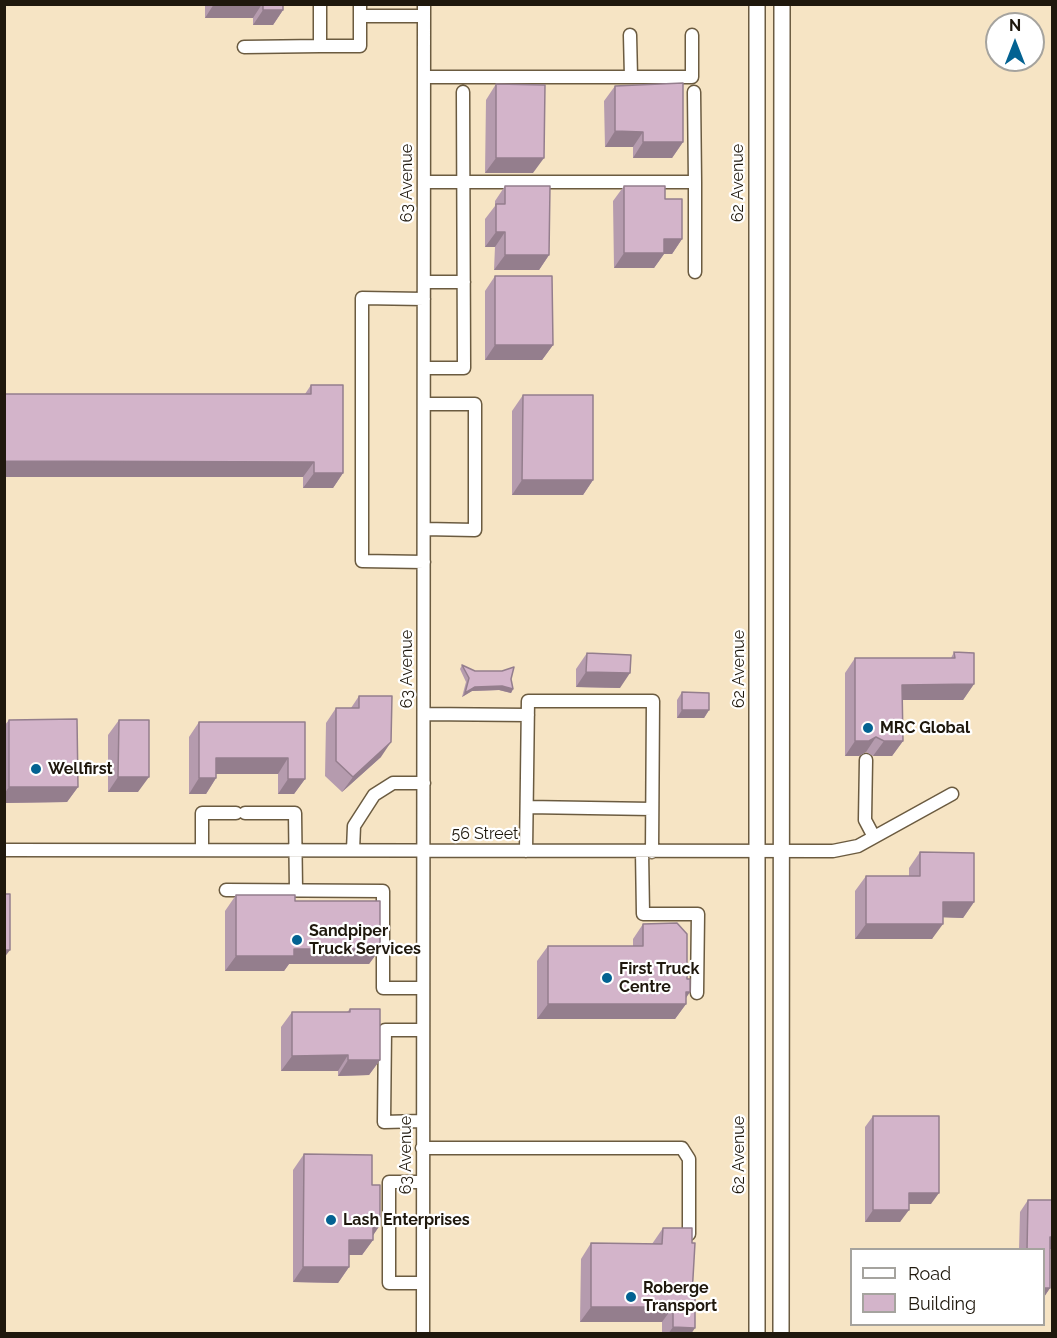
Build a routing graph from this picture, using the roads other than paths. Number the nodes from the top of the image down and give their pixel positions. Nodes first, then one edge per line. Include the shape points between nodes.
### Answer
1 (320, 4) edge
2 (757, 4) edge
3 (782, 4) edge
4 (360, 10) edge
5 (424, 10) edge
6 (630, 35) dead end
7 (692, 35) dead end
8 (244, 46) dead end
9 (320, 46) junction
10 (424, 77) junction
11 (631, 77) junction
12 (463, 92) dead end
13 (694, 92) dead end
14 (424, 182) junction
15 (463, 182) junction
16 (694, 182) junction
17 (695, 272) dead end
18 (424, 282) junction
19 (464, 282) junction
20 (424, 299) junction
21 (424, 368) junction
22 (424, 404) junction
23 (424, 530) junction
24 (424, 561) junction
25 (423, 714) junction
26 (528, 715) junction
27 (866, 760) dead end
28 (423, 783) junction
29 (952, 794) dead end
30 (527, 807) junction
31 (652, 809) junction
32 (874, 837) junction
33 (4, 850) edge
34 (202, 850) junction
35 (296, 850) junction
36 (353, 850) junction
37 (424, 850) junction
38 (526, 850) junction
39 (647, 852) junction
40 (757, 852) junction
41 (782, 852) junction
42 (226, 890) dead end
43 (296, 890) junction
44 (423, 988) junction
45 (697, 993) dead end
46 (423, 1030) junction
47 (422, 1121) junction
48 (422, 1148) junction
49 (423, 1182) junction
50 (688, 1234) edge
51 (423, 1283) junction
52 (423, 1334) edge
53 (757, 1334) edge
54 (781, 1334) edge

1 - 9 street
2 - 40 main road, 62 Avenue
3 - 41 main road
4 - 5 street
4 - 9 street via 360,46
5 - 10 street, 63 Avenue
6 - 11 street
7 - 11 street via 692,77
8 - 9 street
10 - 11 street
10 - 14 street, 63 Avenue
12 - 15 street
13 - 16 street
14 - 15 street
14 - 18 street, 63 Avenue
15 - 16 street
15 - 19 street
16 - 17 street
18 - 19 street
18 - 20 street, 63 Avenue
19 - 21 street via 464,368
20 - 21 street, 63 Avenue
20 - 24 street via 362,298 362,561
21 - 22 street, 63 Avenue
22 - 23 street, 63 Avenue
22 - 23 street via 475,404 475,530
23 - 24 street, 63 Avenue
24 - 25 street, 63 Avenue
25 - 26 street
25 - 28 street, 63 Avenue
26 - 30 street
26 - 31 street via 528,700 653,700
27 - 32 street via 866,820
28 - 36 street via 393,783 374,795 354,826
28 - 37 street, 63 Avenue
29 - 32 street, 56 Street
30 - 31 street
30 - 38 street
31 - 39 street
32 - 41 street, 56 Street via 858,846 832,851
33 - 34 street, 56 Street
34 - 35 street, 56 Street
34 - 35 street via 202,813 296,813
35 - 36 street, 56 Street
35 - 43 street
36 - 37 street, 56 Street
37 - 38 street, 56 Street
37 - 44 street, 63 Avenue
38 - 39 street, 56 Street
39 - 40 street, 56 Street
39 - 45 street via 643,914 698,914
40 - 41 street, 56 Street
40 - 53 main road, 62 Avenue
41 - 54 main road
42 - 43 street
43 - 44 street via 383,891 383,988
44 - 46 street, 63 Avenue
46 - 47 street, 63 Avenue
46 - 47 street via 385,1030 384,1122
47 - 48 street, 63 Avenue
48 - 49 street, 63 Avenue
48 - 50 street via 682,1148 688,1159
49 - 51 street, 63 Avenue
49 - 51 street via 389,1182 389,1283
51 - 52 street, 63 Avenue

